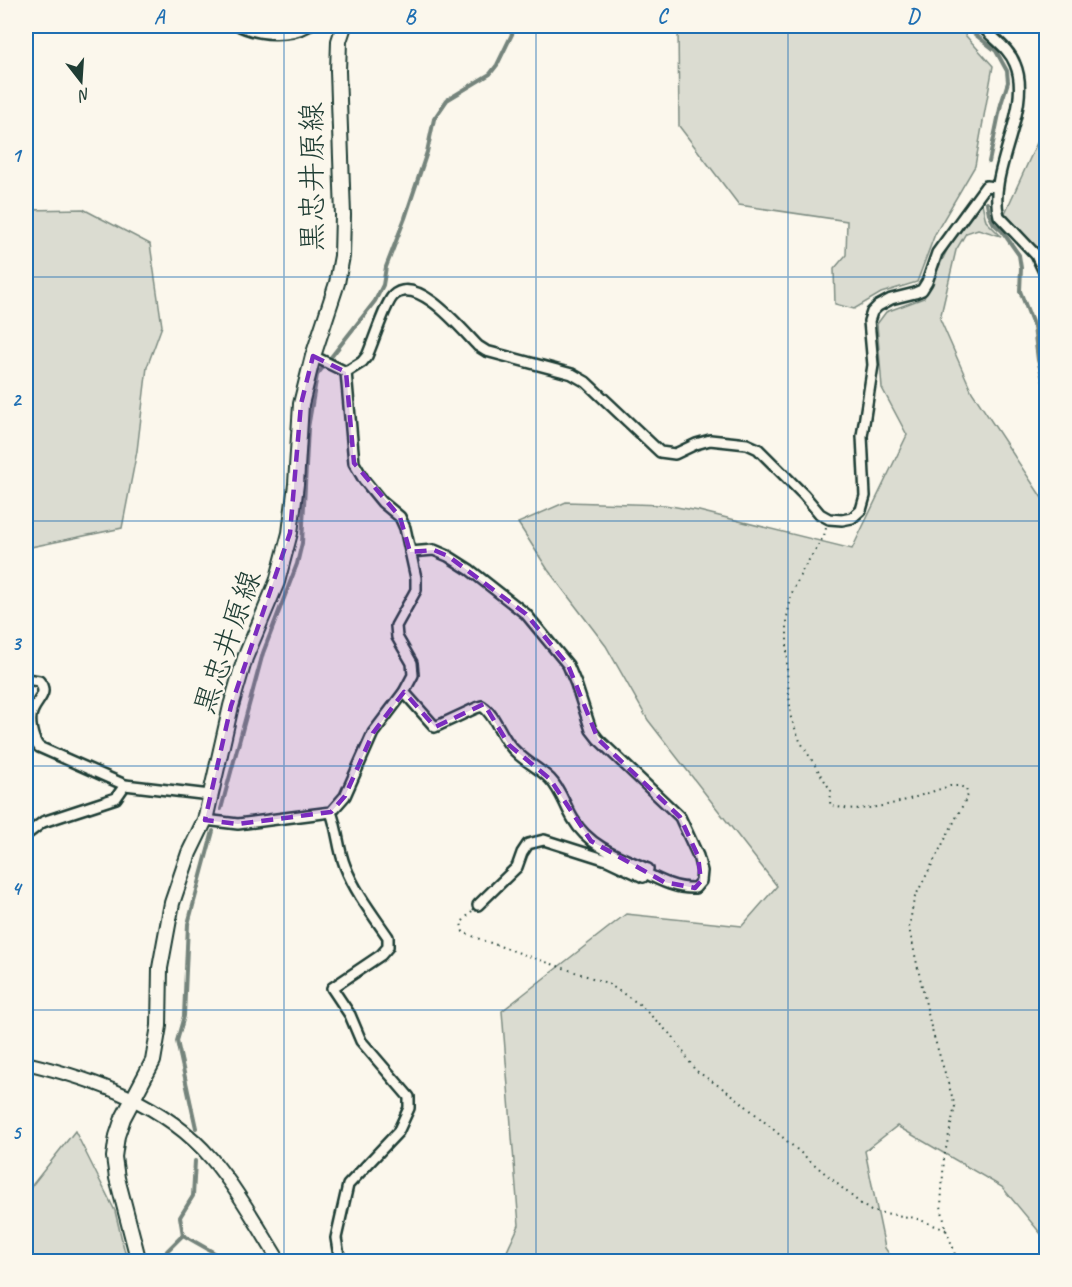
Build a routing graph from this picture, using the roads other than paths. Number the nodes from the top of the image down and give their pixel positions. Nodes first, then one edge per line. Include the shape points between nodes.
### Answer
1 (240, 26) edge
2 (308, 26) edge
3 (344, 26) edge
4 (982, 26) edge
5 (997, 187) junction
6 (1047, 276) edge
7 (322, 360) junction
8 (346, 372) junction
9 (410, 552) junction
10 (26, 679) edge
11 (404, 692) junction
12 (125, 785) junction
13 (210, 795) junction
14 (331, 812) junction
15 (205, 820) junction
16 (26, 835) edge
17 (645, 873) junction
18 (478, 905) road end
19 (26, 1063) edge
20 (134, 1100) junction
21 (139, 1262) edge
22 (280, 1262) edge
23 (340, 1262) edge

1 - 2 street via 284,33
3 - 7 main road, 黒忠井原線 via 338,71 342,256
4 - 5 street via 1009,52 1019,77 1009,148
5 - 6 street via 999,216 1036,255
5 - 8 street via 986,186 937,253 922,290 891,299 872,312 869,321 873,365 862,436 865,496 861,510 852,518 829,519 820,514 758,449 747,444 710,440 675,454 660,452 586,382 572,374 486,351 432,300 414,292 401,292 392,298 368,356
7 - 8 street
7 - 13 main road, 黒忠井原線 via 301,404 290,533 277,582 245,658
8 - 9 street via 354,463 364,480 400,517
9 - 11 street via 416,590 396,626 397,637 412,663 413,675
9 - 17 street via 434,550 471,570 526,614 568,665 591,730 680,818 702,871 695,888 686,889
10 - 12 street via 39,681 43,686 43,694 31,713 34,741 39,747
11 - 14 street via 374,733 345,796
11 - 17 street via 435,727 482,706 509,745 550,779 581,831 615,855 648,869
12 - 13 street
12 - 16 street via 116,798 43,822
13 - 15 main road, 黒忠井原線
14 - 15 street via 238,824
14 - 23 street via 344,865 388,938 388,947 381,955 332,988 361,1041 409,1097 409,1108 398,1132 348,1185 336,1238
15 - 20 main road, 黒忠井原線 via 172,903 160,968 159,1026 153,1061
17 - 18 street via 643,877 608,860 536,840 528,844 517,867
19 - 20 street via 108,1087
20 - 21 main road, 黒忠井原線 via 123,1118 114,1157
20 - 22 street via 182,1130 210,1158

